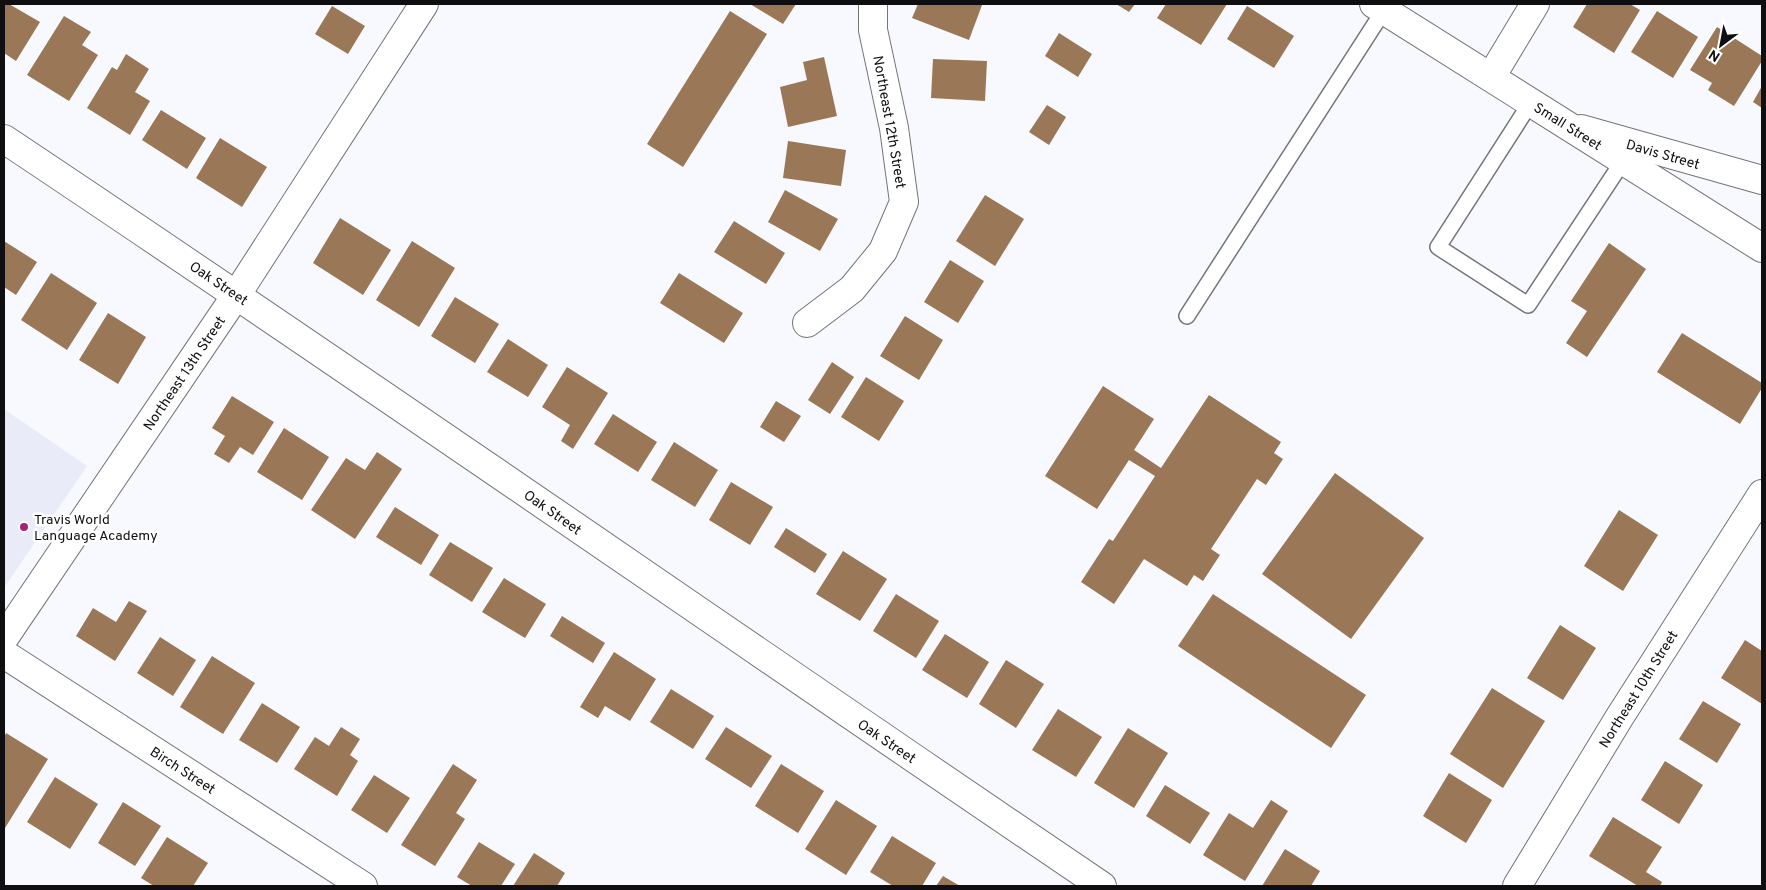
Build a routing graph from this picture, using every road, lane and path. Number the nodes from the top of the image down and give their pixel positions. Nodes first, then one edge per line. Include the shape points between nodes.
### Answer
1 (424, 4) edge
2 (873, 4) edge
3 (1536, 4) edge
4 (1379, 7) edge
5 (1491, 77) junction
6 (1530, 102) junction
7 (1566, 124) junction
8 (4, 139) edge
9 (1623, 161) junction
10 (1762, 180) edge
11 (1762, 248) edge
12 (237, 294) junction
13 (1187, 316) dead end
14 (807, 323) dead end
15 (1762, 494) edge
16 (4, 638) edge
17 (4, 654) edge
18 (363, 886) edge
19 (1102, 886) edge
20 (1517, 886) edge

1 - 12 street, Northeast 13th Street
2 - 14 street, Northeast 12th Street via 873,30 894,128 904,202 883,251 852,289
3 - 5 street
4 - 5 street, Small Street
4 - 13 lane
5 - 6 street, Small Street
6 - 7 street, Small Street
6 - 9 lane via 1438,247 1528,305
7 - 9 street, Small Street
7 - 10 street, Davis Street
8 - 12 street, Oak Street
9 - 11 street, Small Street
12 - 16 street, Northeast 13th Street
12 - 19 street, Oak Street
15 - 20 street, Northeast 10th Street via 1619,718
17 - 18 street, Birch Street

